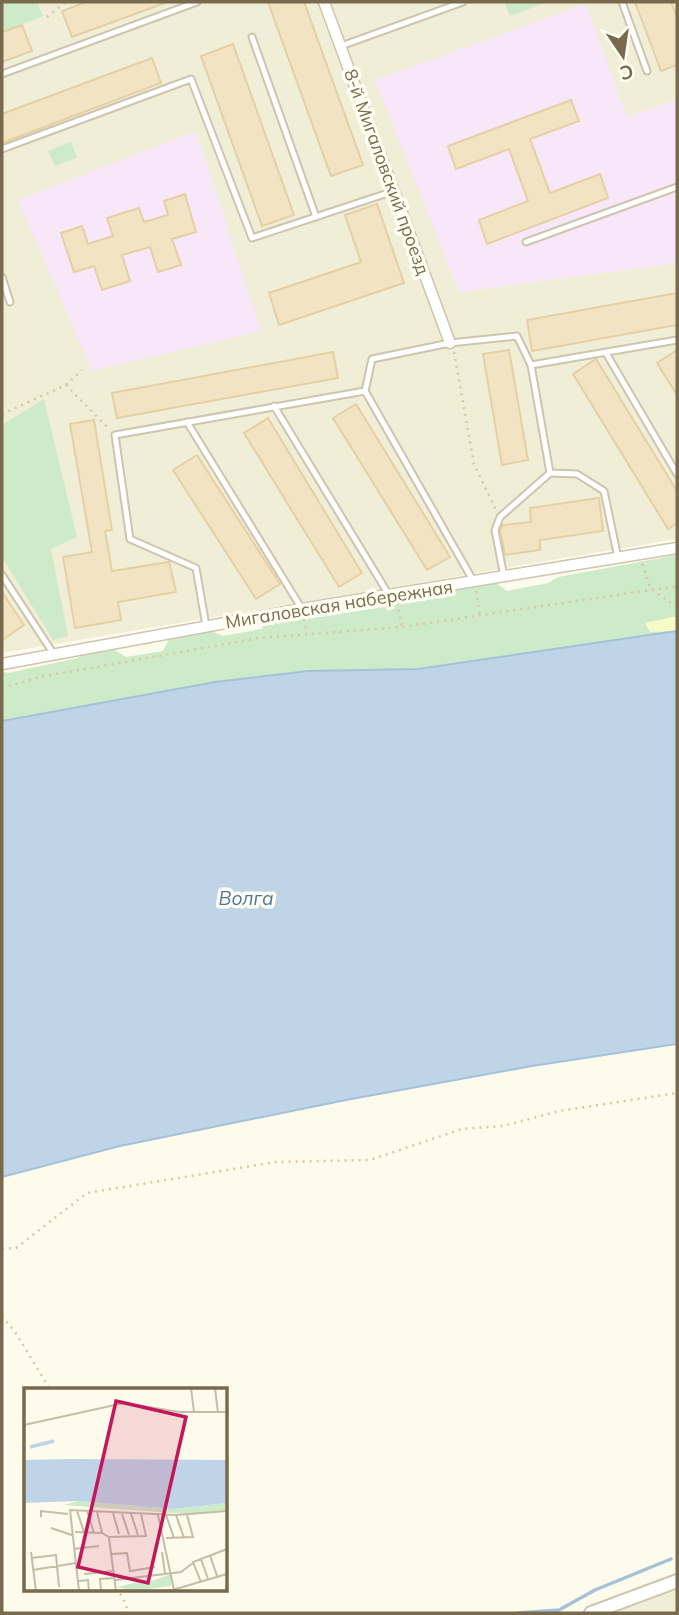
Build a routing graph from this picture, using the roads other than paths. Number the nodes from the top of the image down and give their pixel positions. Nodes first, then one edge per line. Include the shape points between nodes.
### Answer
1 (197, 2) edge
2 (324, 2) edge
3 (463, 2) edge
4 (622, 2) edge
5 (252, 37) dead end
6 (340, 46) junction
7 (647, 71) dead end
8 (2, 74) edge
9 (2, 149) edge
10 (677, 187) edge
11 (394, 191) junction
12 (316, 217) junction
13 (526, 242) dead end
14 (2, 277) edge
15 (10, 302) dead end
16 (677, 340) edge
17 (450, 343) junction
18 (606, 353) junction
19 (531, 365) junction
20 (365, 391) junction
21 (274, 407) junction
22 (187, 422) junction
23 (550, 473) junction
24 (677, 474) edge
25 (677, 548) edge
26 (618, 558) junction
27 (2, 575) edge
28 (504, 577) junction
29 (474, 582) junction
30 (389, 596) junction
31 (302, 609) junction
32 (206, 626) junction
33 (53, 653) junction
34 (2, 664) edge
35 (677, 1581) edge
36 (590, 1613) edge

1 - 8 lane
2 - 6 street, 8-й Мигаловский проезд
3 - 6 lane
4 - 7 lane
5 - 12 lane
6 - 11 street, 8-й Мигаловский проезд
9 - 12 lane via 191,79 252,238
10 - 13 lane
11 - 12 lane
11 - 17 street, 8-й Мигаловский проезд
14 - 15 lane
16 - 18 lane
17 - 19 lane via 517,336
17 - 20 lane via 372,359
18 - 19 lane
18 - 24 lane
19 - 23 lane
20 - 21 lane
20 - 29 lane
21 - 22 lane
21 - 30 lane
22 - 31 lane
22 - 32 lane via 115,435 130,539 196,568
23 - 26 lane via 577,474 604,491
23 - 28 lane via 500,517 495,530
25 - 26 street, Мигаловская набережная
26 - 28 street, Мигаловская набережная
27 - 33 lane
28 - 29 street, Мигаловская набережная
29 - 30 street, Мигаловская набережная
30 - 31 street, Мигаловская набережная
31 - 32 street, Мигаловская набережная
32 - 33 street, Мигаловская набережная
33 - 34 street, Мигаловская набережная
35 - 36 street

